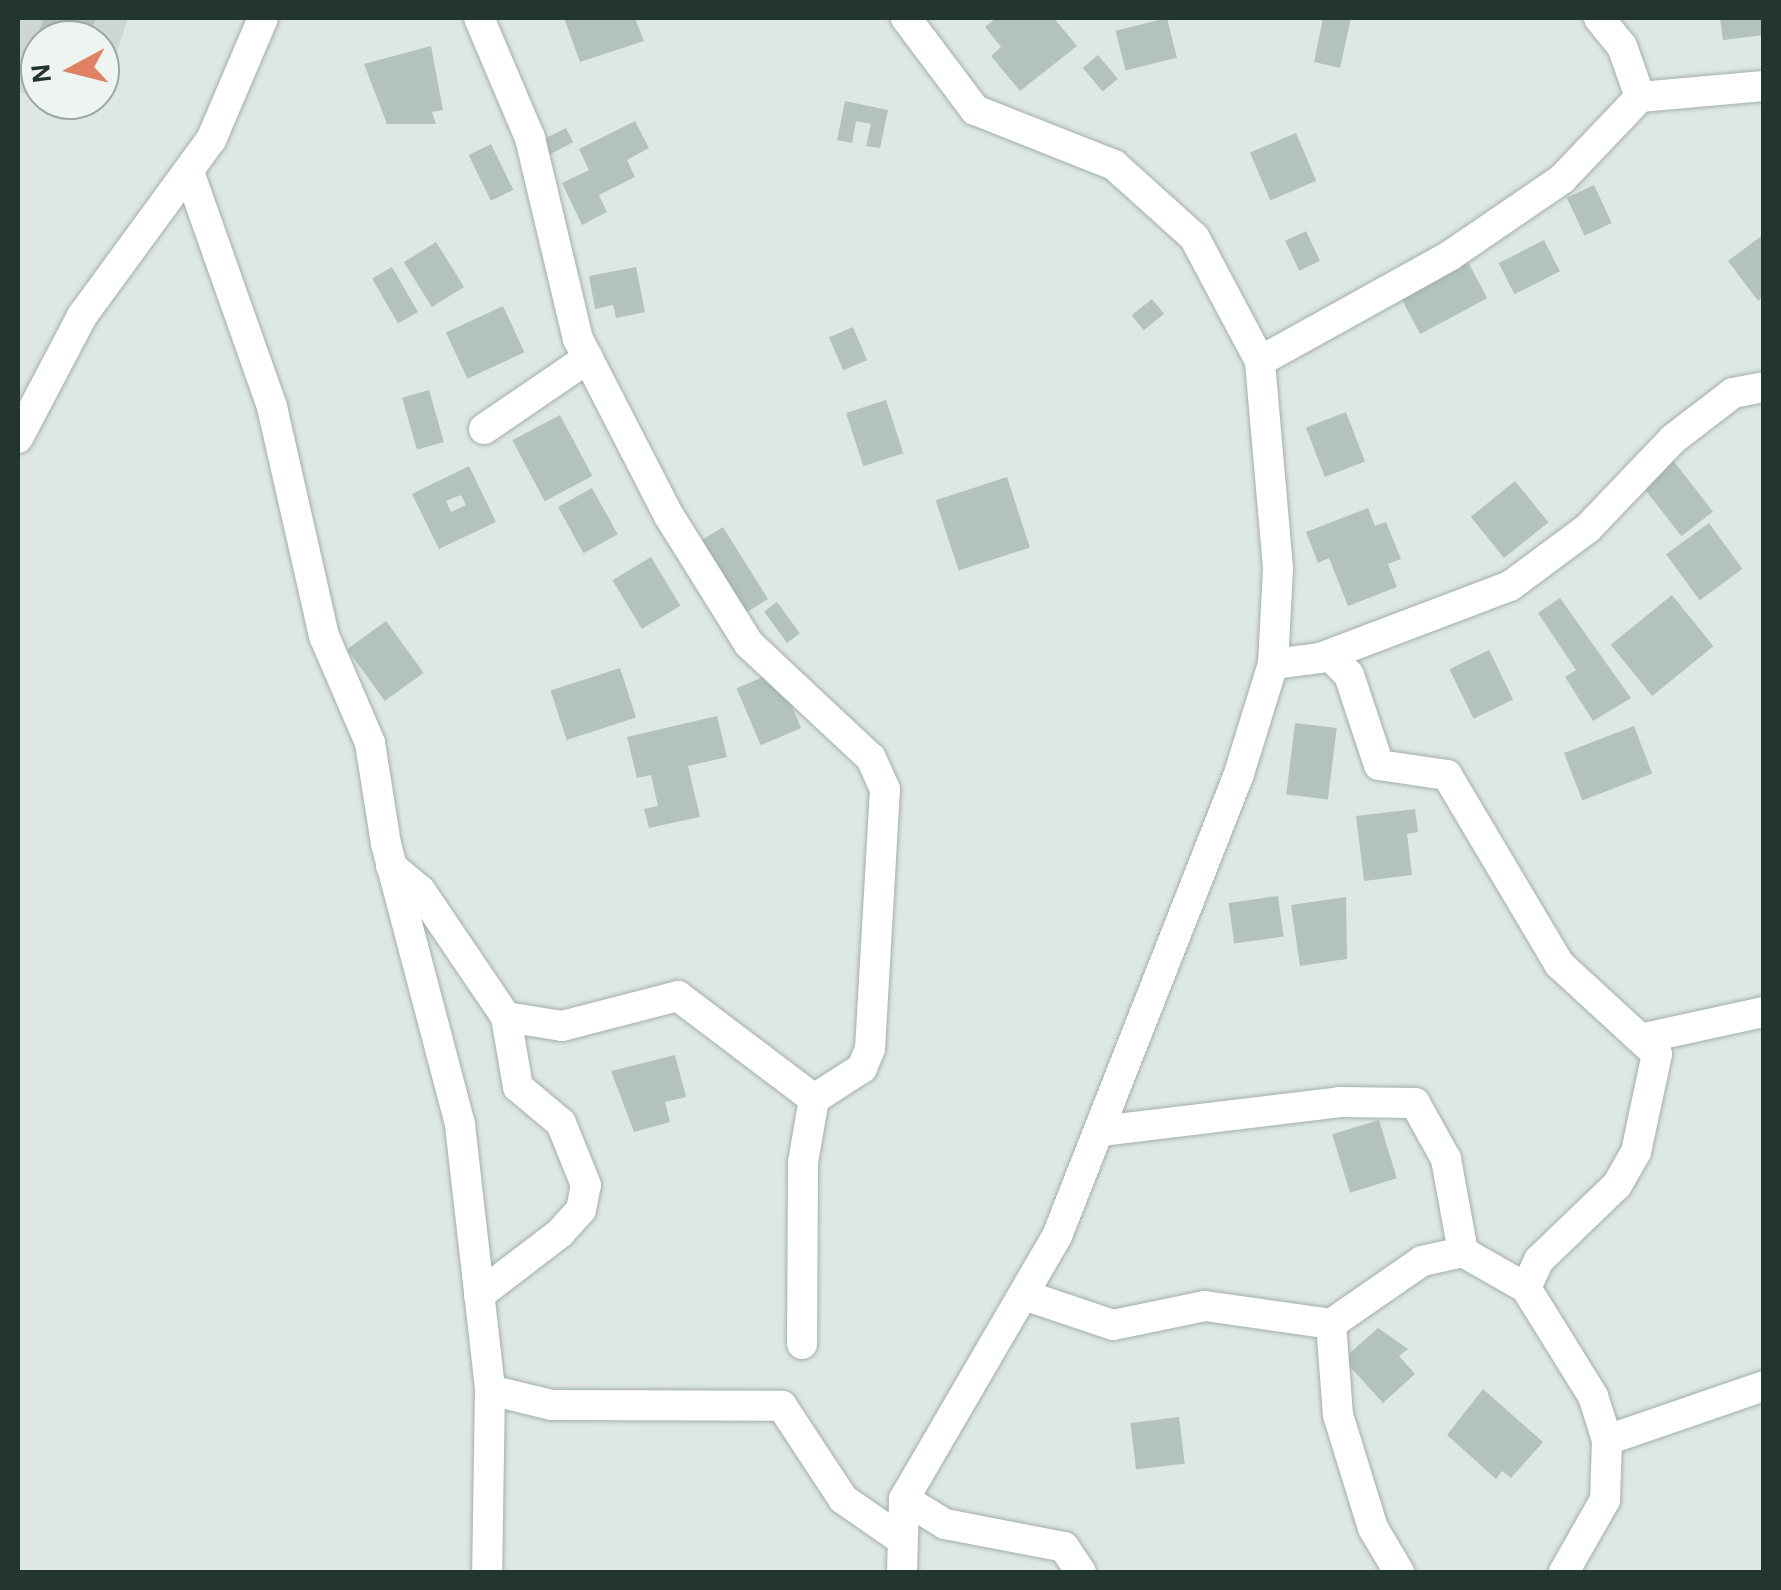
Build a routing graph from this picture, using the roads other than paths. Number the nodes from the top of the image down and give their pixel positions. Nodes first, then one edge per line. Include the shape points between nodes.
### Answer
1 (263, 18) edge
2 (480, 18) edge
3 (906, 18) edge
4 (1599, 18) edge
5 (1764, 86) edge
6 (1640, 97) junction
7 (190, 175) junction
8 (588, 358) junction
9 (1260, 361) junction
10 (1764, 387) edge
11 (484, 429) dead end
12 (18, 438) edge
13 (1330, 655) junction
14 (1273, 664) junction
15 (391, 866) junction
16 (1764, 1012) edge
17 (506, 1017) junction
18 (1649, 1037) junction
19 (814, 1099) junction
20 (1100, 1132) junction
21 (1463, 1252) junction
22 (1526, 1288) junction
23 (480, 1295) junction
24 (1024, 1295) junction
25 (1331, 1324) junction
26 (802, 1344) dead end
27 (1764, 1386) edge
28 (490, 1390) junction
29 (1607, 1440) junction
30 (904, 1500) junction
31 (898, 1537) junction
32 (899, 1571) edge
33 (486, 1572) edge
34 (1081, 1572) edge
35 (1399, 1572) edge
36 (1564, 1572) edge

1 - 7 street
2 - 8 street via 530,138 563,297
3 - 9 street via 975,110 1114,165 1157,200 1194,238
4 - 6 street via 1622,46
5 - 6 street
6 - 9 street via 1562,179 1451,255
7 - 12 street via 126,249
7 - 15 street via 272,407 324,636 370,743
8 - 11 street
8 - 19 street via 749,644 871,758 885,789 870,1049 862,1068
9 - 14 street via 1278,568
10 - 13 street via 1734,393 1673,439 1536,570 1473,604
13 - 14 street
13 - 18 street via 1349,675 1379,764 1447,775 1559,964
14 - 20 street
15 - 17 street via 420,890
15 - 23 street via 460,1125
16 - 18 street
17 - 19 street via 562,1026 678,996
17 - 23 street via 518,1087 562,1123 586,1184 581,1210 560,1233
18 - 22 street via 1659,1069 1636,1152 1616,1185 1539,1260
19 - 26 street via 799,1217
20 - 21 street via 1340,1102 1415,1104 1446,1159
20 - 24 street
21 - 22 street
21 - 25 street via 1422,1262
22 - 29 street via 1593,1396
23 - 28 street
24 - 25 street via 1112,1325 1205,1306
24 - 30 street
25 - 35 street via 1338,1415 1373,1528
27 - 29 street
28 - 31 street via 552,1406 782,1406 844,1499
28 - 33 street
29 - 36 street via 1605,1500
30 - 31 street
30 - 34 street via 945,1524 1064,1547
31 - 32 street

